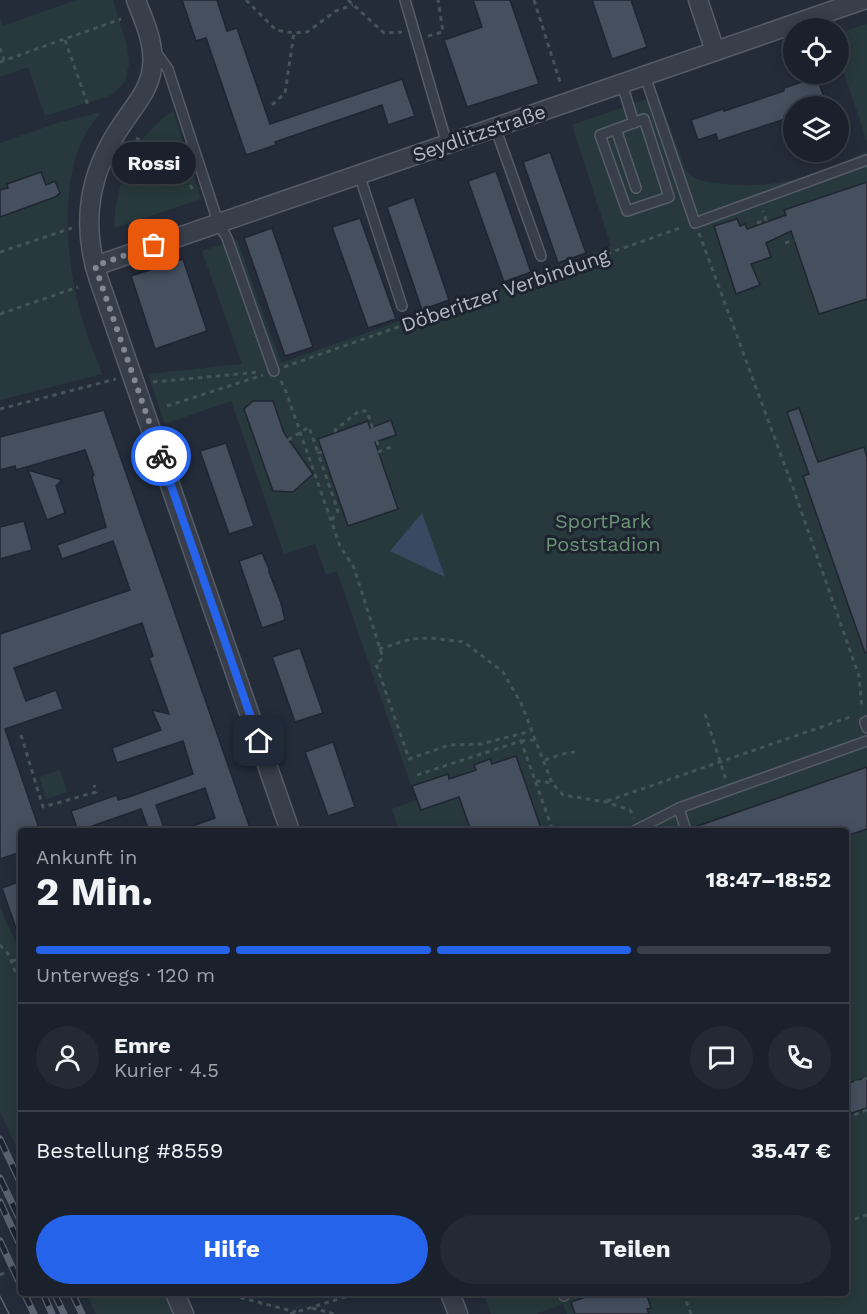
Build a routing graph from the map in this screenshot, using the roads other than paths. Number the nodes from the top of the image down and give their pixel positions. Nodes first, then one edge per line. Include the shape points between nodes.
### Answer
1 (136, 0) edge
2 (405, 0) edge
3 (698, 0) edge
4 (863, 0) edge
5 (152, 45) junction
6 (715, 51) junction
7 (645, 76) junction
8 (622, 84) junction
9 (634, 123) junction
10 (495, 127) junction
11 (616, 129) junction
12 (447, 144) junction
13 (867, 160) edge
14 (359, 174) junction
15 (636, 188) dead end
16 (218, 222) junction
17 (541, 256) dead end
18 (95, 266) junction
19 (402, 306) dead end
20 (274, 371) road end
21 (867, 721) edge
22 (867, 728) edge
23 (867, 741) edge
24 (678, 808) junction
25 (289, 828) edge
26 (639, 828) edge
27 (685, 828) edge
28 (176, 1296) edge
29 (451, 1296) edge
30 (184, 1314) edge
31 (458, 1314) edge

1 - 5 street
2 - 12 lane
3 - 6 street
4 - 6 street, Seydlitzstraße
5 - 16 lane via 168,69
5 - 18 street via 146,90 116,134 92,186 88,223
6 - 7 street, Seydlitzstraße
7 - 8 street, Seydlitzstraße
7 - 13 lane via 695,223
8 - 9 lane
8 - 10 street, Seydlitzstraße
9 - 11 lane
9 - 11 lane via 644,119 669,197 627,211 600,135
10 - 12 street, Seydlitzstraße
10 - 17 lane
11 - 15 lane
12 - 14 street, Seydlitzstraße
14 - 16 street, Seydlitzstraße
14 - 19 lane
16 - 18 street, Seydlitzstraße
16 - 20 lane via 227,237
18 - 25 street
21 - 22 lane
23 - 24 lane
24 - 26 lane
24 - 27 lane
28 - 30 street
29 - 31 street

